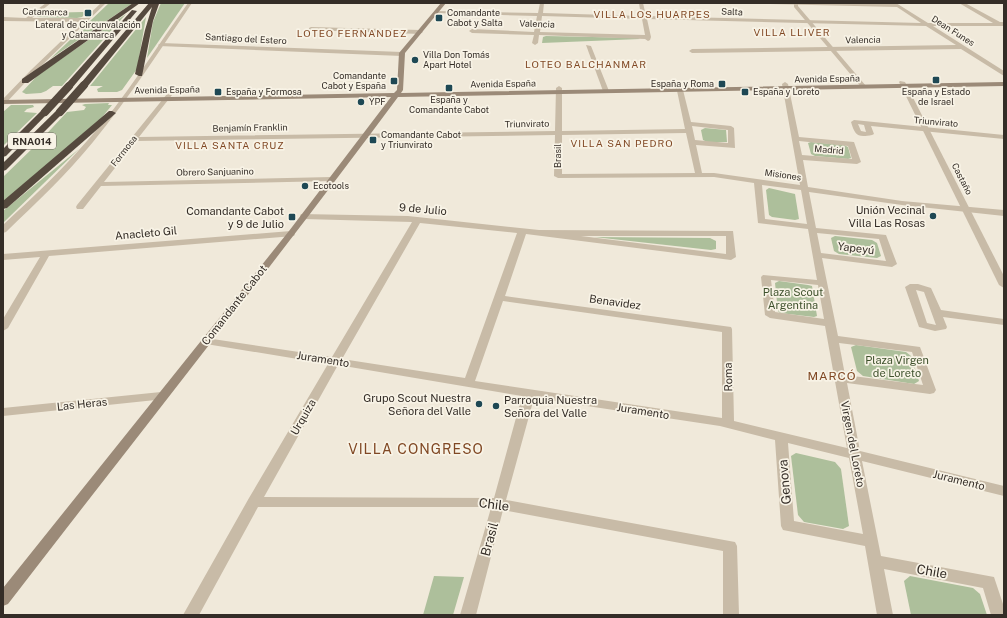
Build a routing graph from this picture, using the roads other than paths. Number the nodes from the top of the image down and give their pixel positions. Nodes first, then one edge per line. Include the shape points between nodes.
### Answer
1 (49, 3) edge
2 (104, 3) edge
3 (137, 3) edge
4 (142, 3) edge
5 (152, 3) edge
6 (156, 3) edge
7 (444, 3) edge
8 (542, 3) edge
9 (641, 3) edge
10 (770, 3) edge
11 (796, 3) edge
12 (961, 3) edge
13 (190, 4) edge
14 (895, 5) edge
15 (436, 12) junction
16 (540, 15) junction
17 (644, 18) junction
18 (3, 19) edge
19 (26, 20) junction
20 (86, 20) junction
21 (809, 22) junction
22 (927, 25) junction
23 (1002, 25) edge
24 (311, 28) dead end
25 (472, 31) dead end
26 (420, 32) junction
27 (537, 34) junction
28 (535, 43) dead end
29 (161, 45) junction
30 (588, 46) dead end
31 (962, 47) junction
32 (832, 49) junction
33 (692, 51) dead end
34 (402, 54) junction
35 (139, 74) junction
36 (1004, 74) edge
37 (1004, 80) edge
38 (25, 81) junction
39 (903, 84) junction
40 (1004, 84) edge
41 (862, 85) junction
42 (786, 86) junction
43 (679, 88) junction
44 (605, 89) junction
45 (559, 90) junction
46 (398, 93) junction
47 (167, 97) junction
48 (123, 98) junction
49 (4, 100) edge
50 (112, 113) junction
51 (867, 125) dead end
52 (688, 128) junction
53 (926, 130) junction
54 (558, 133) junction
55 (366, 135) junction
56 (1004, 137) edge
57 (134, 139) junction
58 (796, 139) junction
59 (692, 142) junction
60 (3, 154) edge
61 (799, 157) junction
62 (3, 168) edge
63 (699, 175) junction
64 (558, 176) joint
65 (332, 179) junction
66 (758, 181) junction
67 (98, 184) junction
68 (805, 188) junction
69 (3, 206) edge
70 (80, 207) dead end
71 (966, 209) junction
72 (1004, 213) edge
73 (304, 216) junction
74 (417, 220) junction
75 (812, 228) junction
76 (3, 230) edge
77 (522, 232) junction
78 (539, 233) junction
79 (291, 234) junction
80 (46, 254) junction
81 (817, 256) junction
82 (3, 257) edge
83 (823, 283) junction
84 (1004, 285) edge
85 (499, 298) junction
86 (937, 313) dead end
87 (1004, 322) edge
88 (830, 323) junction
89 (3, 328) edge
90 (727, 330) joint
91 (833, 339) junction
92 (206, 341) junction
93 (336, 361) junction
94 (840, 378) junction
95 (469, 383) junction
96 (529, 393) junction
97 (161, 396) junction
98 (3, 412) edge
99 (728, 425) junction
100 (781, 437) junction
101 (855, 455) junction
102 (1004, 491) edge
103 (254, 502) junction
104 (499, 504) junction
105 (871, 541) junction
106 (875, 561) junction
107 (3, 599) edge
108 (191, 615) edge
109 (468, 615) edge
110 (731, 615) edge
111 (885, 615) edge
112 (999, 615) edge

1 - 19 street
2 - 20 street
3 - 38 highway
4 - 60 highway, RNA014, bridge via 69,86
5 - 62 highway, RNA014, bridge via 60,112
6 - 35 highway
7 - 15 main road
8 - 16 street
9 - 17 street
10 - 11 street
11 - 14 street
11 - 21 street
12 - 23 street
13 - 29 street
14 - 22 street, Dean Funes
15 - 16 street, Salta
15 - 26 main road
16 - 17 street, Salta
16 - 27 street
17 - 21 street, Salta
17 - 27 street, Valencia via 648,38
18 - 19 street, Catamarca
19 - 20 street, Catamarca
20 - 38 street
21 - 22 street, Salta
21 - 32 street
22 - 23 street, Salta
22 - 31 street, Dean Funes
24 - 26 street
25 - 27 street, Valencia
26 - 34 main road
27 - 28 street
29 - 34 street, Santiago del Estero
29 - 35 street
30 - 44 street
31 - 32 street, Valencia
31 - 36 street, Dean Funes
32 - 33 street, Valencia
32 - 41 street
34 - 46 main road
35 - 48 street
37 - 39 main road, Avenida España
38 - 49 street
39 - 40 main road, Avenida España
39 - 41 main road, Avenida España
39 - 53 street, Castaño
41 - 42 main road, Avenida España
42 - 43 main road, Avenida España
42 - 58 street, Virgen del Loreto
43 - 44 main road, Avenida España
43 - 52 street
44 - 45 main road, Avenida España
45 - 46 main road, Avenida España
45 - 54 street, Brasil
46 - 47 main road, Avenida España
46 - 55 main road, Comandante Cabot
47 - 48 main road, Avenida España
47 - 57 street, Formosa
48 - 49 main road, Avenida España
48 - 50 street
50 - 69 highway
50 - 76 street via 83,150
51 - 53 street, Triunvirato
52 - 54 street, Triunvirato
52 - 59 street
52 - 59 street, Triunvirato via 731,128 732,146
53 - 56 street, Triunvirato
53 - 71 street, Castaño
54 - 55 street, Triunvirato
54 - 64 street, Brasil
55 - 57 street, Benjamín Franklin
55 - 65 main road, Comandante Cabot
57 - 67 street, Formosa
58 - 61 street, Virgen del Loreto
58 - 61 street, Madrid via 851,144 857,162
59 - 63 street
61 - 68 street, Virgen del Loreto
63 - 64 street, Misiones
63 - 66 street, Misiones
65 - 67 street, Obrero Sanjuanino
65 - 73 main road, Comandante Cabot
66 - 68 street, Misiones
66 - 75 street via 760,221
67 - 70 street, Formosa
68 - 71 street, Misiones
68 - 75 street, Virgen del Loreto
71 - 72 street, Misiones
71 - 84 street, Castaño
73 - 74 street, 9 de Julio
73 - 79 main road, Comandante Cabot
74 - 77 street, 9 de Julio
74 - 93 street, Urquiza
75 - 81 street, Virgen del Loreto
75 - 81 street, Yapeyú via 884,237 892,264
77 - 78 street, 9 de Julio
77 - 85 street
78 - 78 street, 9 de Julio via 730,233 731,257
79 - 80 street, Anacleto Gil
79 - 92 main road, Comandante Cabot
80 - 82 street, Anacleto Gil
80 - 89 street
81 - 83 street, Virgen del Loreto
83 - 88 street, Virgen del Loreto
83 - 88 street via 766,276 770,315
85 - 90 street, Benavidez
85 - 95 street
86 - 87 street
88 - 91 street, Virgen del Loreto
90 - 99 street, Roma
91 - 94 street, Virgen del Loreto
91 - 94 street via 916,349 930,390
92 - 93 street, Juramento
92 - 97 main road, Comandante Cabot
93 - 95 street, Juramento
93 - 103 street, Urquiza
94 - 101 street, Virgen del Loreto
95 - 96 street, Juramento
96 - 99 street, Juramento
96 - 104 street, Brasil
97 - 98 street, Las Heras
97 - 107 main road, Comandante Cabot
99 - 100 street, Juramento
100 - 101 street, Juramento
100 - 105 street, Genova via 788,526
101 - 102 street, Juramento
101 - 105 street, Virgen del Loreto
103 - 104 street, Chile
103 - 108 street, Urquiza
104 - 109 street, Brasil
104 - 110 street, Chile via 730,546
105 - 106 street, Virgen del Loreto
106 - 111 street, Virgen del Loreto
106 - 112 street, Chile via 989,582

